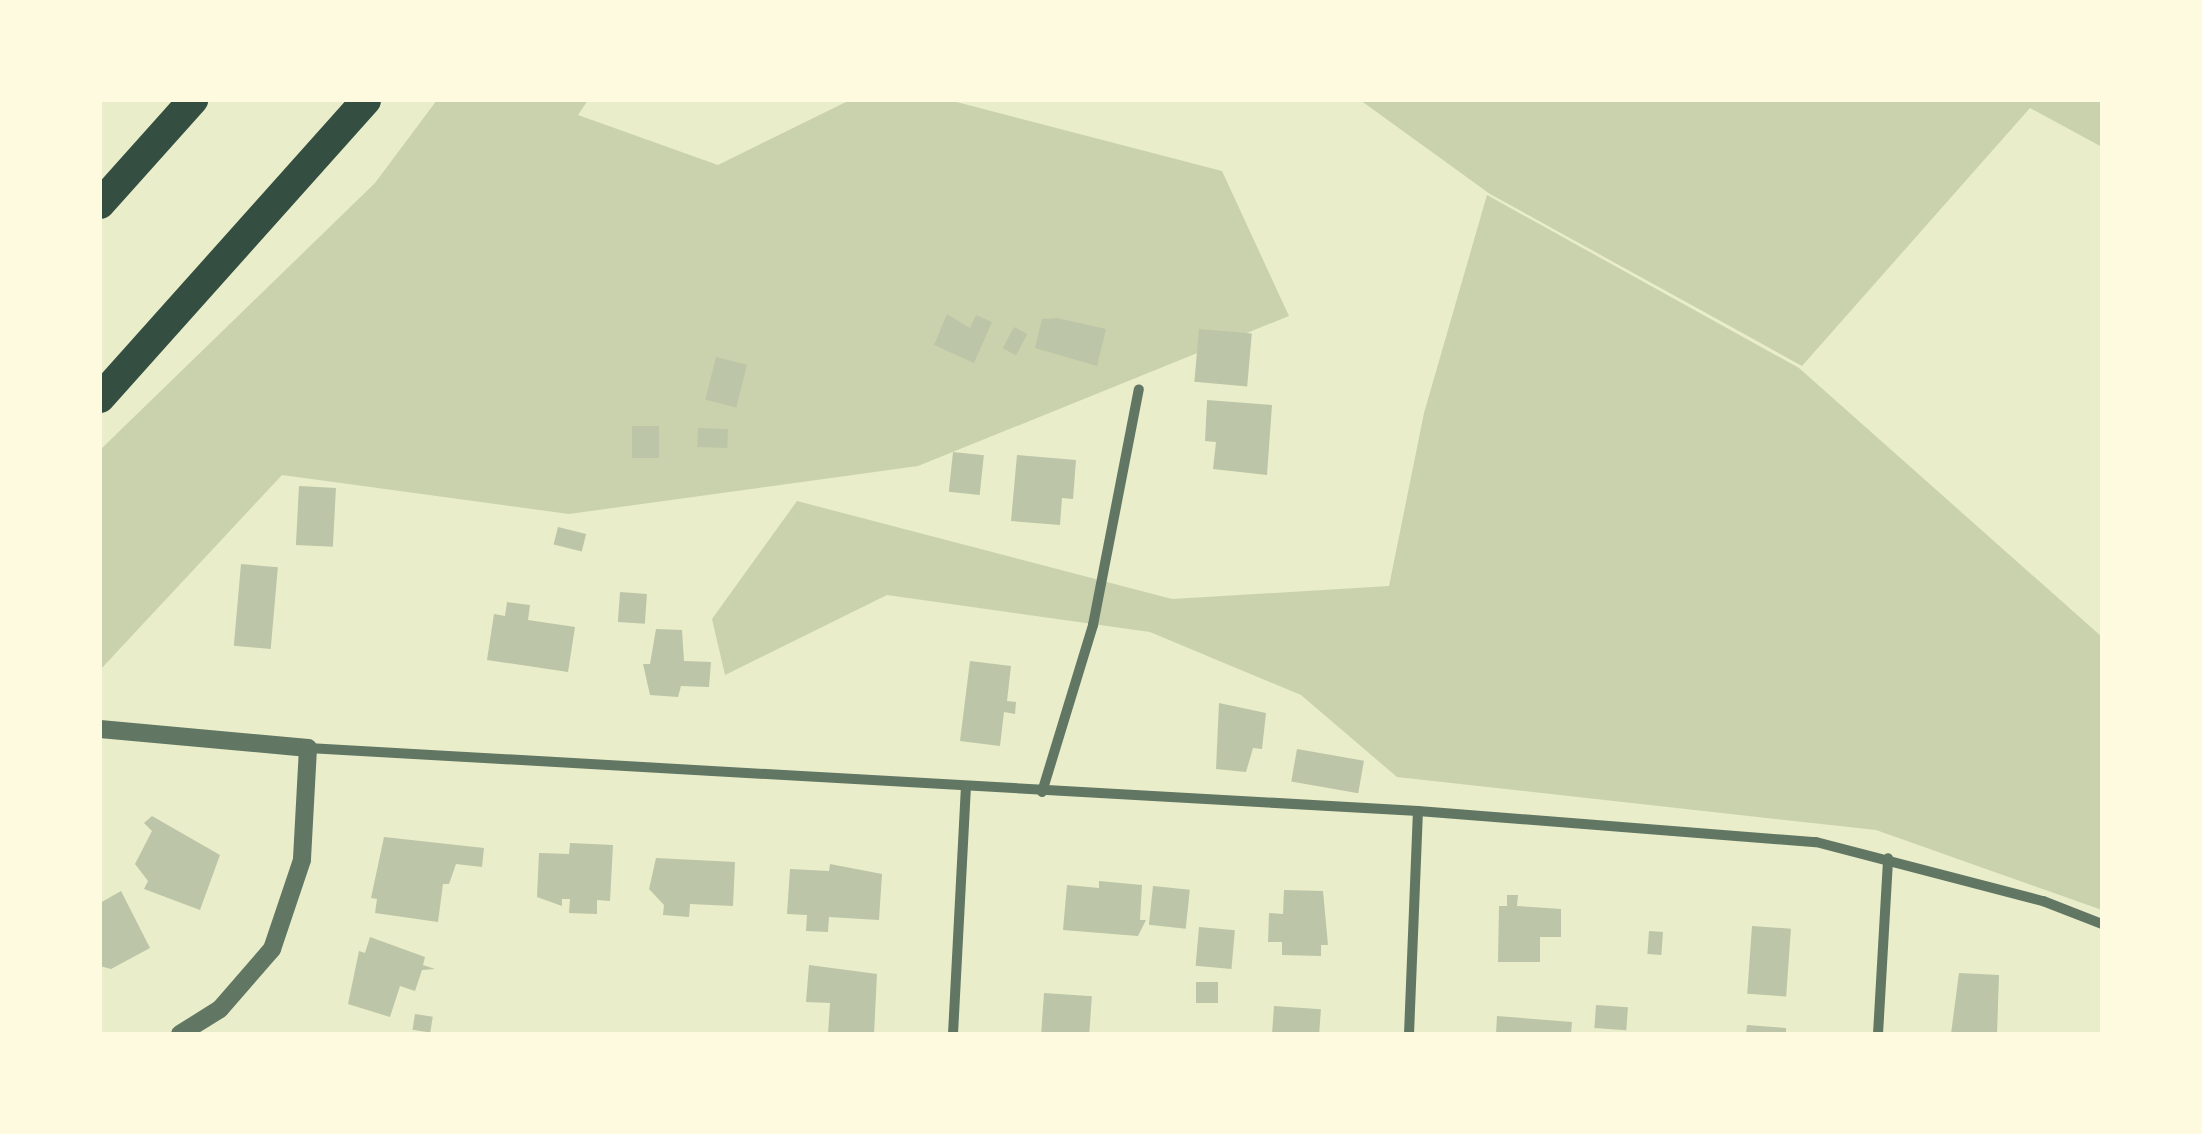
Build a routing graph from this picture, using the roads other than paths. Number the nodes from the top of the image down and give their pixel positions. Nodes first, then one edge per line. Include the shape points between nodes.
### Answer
1 (192, 100) edge
2 (366, 100) edge
3 (100, 204) edge
4 (1139, 388) dead end
5 (100, 398) edge
6 (100, 728) edge
7 (308, 748) junction
8 (966, 787) junction
9 (1042, 792) junction
10 (1418, 811) junction
11 (1888, 858) junction
12 (2102, 924) edge
13 (183, 1033) edge
14 (953, 1034) edge
15 (1409, 1034) edge
16 (1878, 1034) edge

1 - 3 highway
2 - 5 highway
4 - 9 street via 1092,626
6 - 7 street
7 - 8 street
7 - 13 street via 302,860 272,949 220,1010
8 - 9 street
8 - 14 street
9 - 10 street
10 - 11 street via 1816,842
10 - 15 street
11 - 12 street
11 - 16 street

